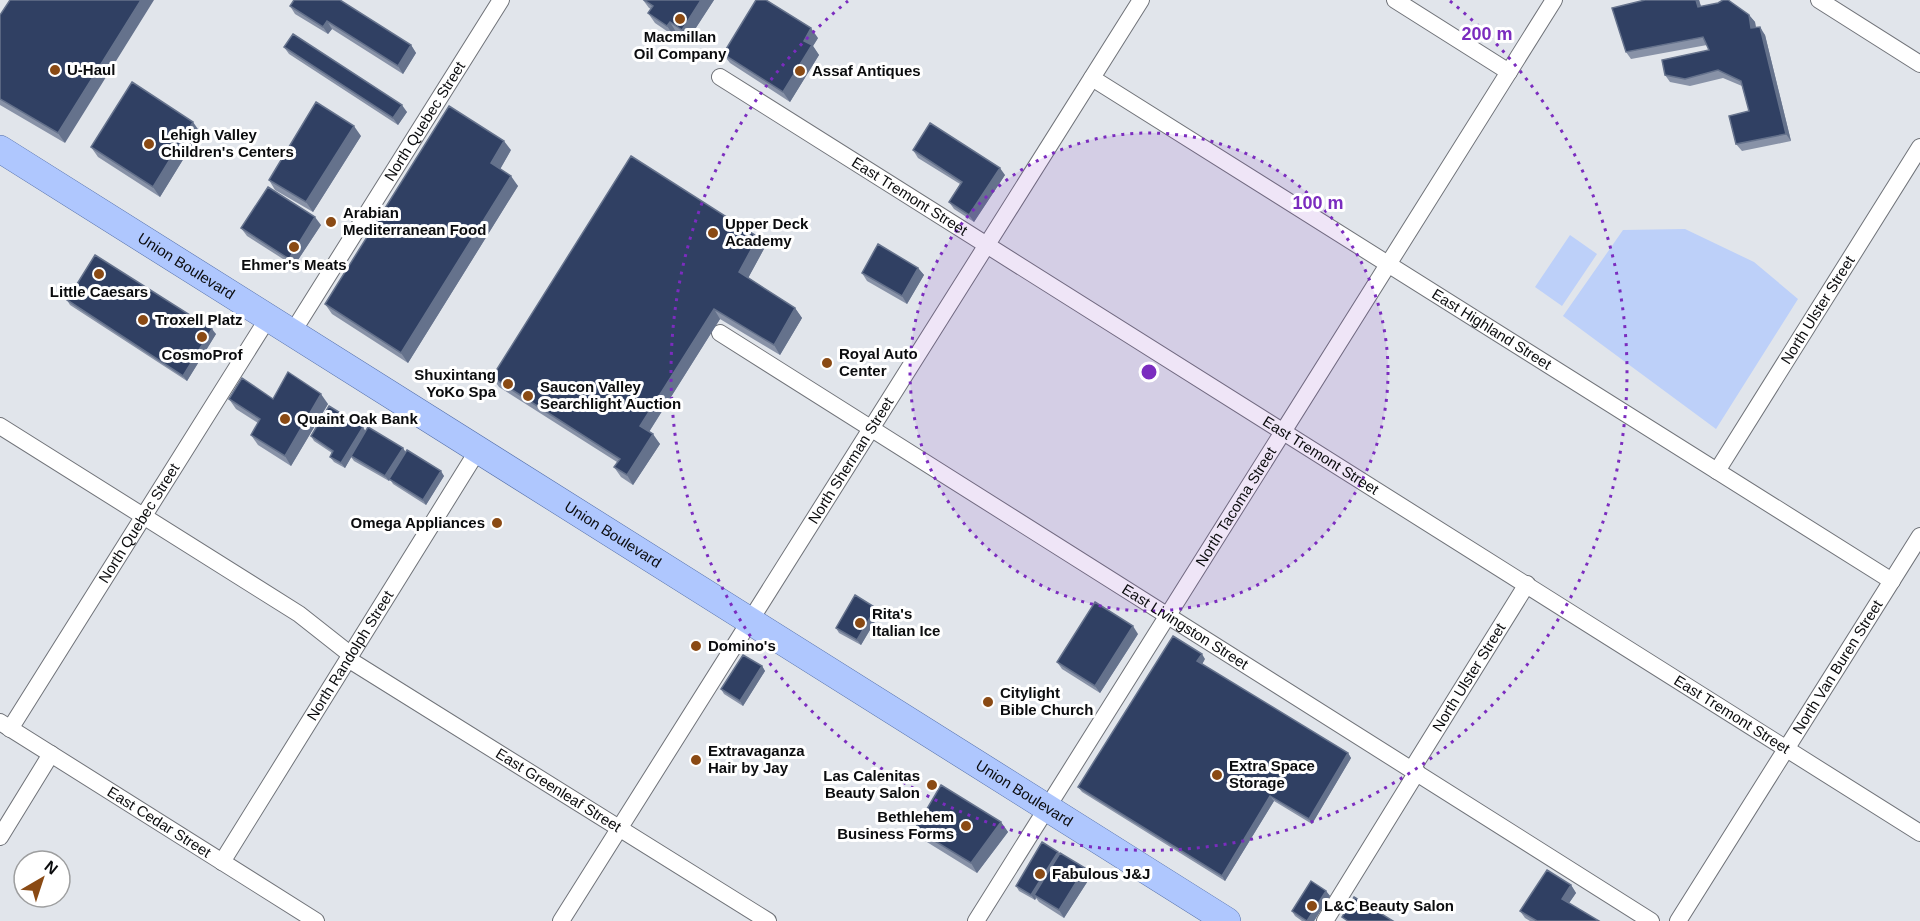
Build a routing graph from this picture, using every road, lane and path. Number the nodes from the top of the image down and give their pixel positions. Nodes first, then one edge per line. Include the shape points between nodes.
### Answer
1 (501, 0) edge
2 (1141, 0) edge
3 (1395, 0) edge
4 (1554, 0) edge
5 (1819, 0) edge
6 (1920, 64) edge
7 (1509, 72) junction
8 (720, 77) dead end
9 (1092, 78) junction
10 (1920, 147) edge
11 (0, 149) edge
12 (986, 246) junction
13 (1389, 264) junction
14 (268, 318) junction
15 (292, 333) junction
16 (720, 333) dead end
17 (0, 426) edge
18 (870, 430) junction
19 (1283, 431) junction
20 (478, 450) junction
21 (1717, 471) junction
22 (144, 516) junction
23 (1920, 536) edge
24 (1892, 581) junction
25 (1527, 584) junction
26 (1168, 617) junction
27 (750, 620) junction
28 (350, 657) junction
29 (5, 726) edge
30 (1787, 749) junction
31 (51, 754) junction
32 (1414, 771) junction
33 (1048, 808) junction
34 (619, 828) junction
35 (1920, 832) edge
36 (0, 837) edge
37 (222, 862) junction
38 (316, 921) edge
39 (561, 921) edge
40 (768, 921) edge
41 (976, 921) edge
42 (1227, 921) edge
43 (1325, 921) edge
44 (1651, 921) edge
45 (1678, 921) edge

1 - 15 street, North Quebec Street
2 - 9 street, North Sherman Street
3 - 7 street
4 - 7 street, North Tacoma Street
5 - 6 street
7 - 13 street, North Tacoma Street
8 - 12 street, East Tremont Street
9 - 12 street, North Sherman Street
9 - 13 street, East Highland Street
10 - 21 street, North Ulster Street
11 - 14 main road, Union Boulevard
12 - 18 street, North Sherman Street
12 - 19 street, East Tremont Street
13 - 19 street, North Tacoma Street
13 - 21 street, East Highland Street
14 - 15 main road, Union Boulevard
14 - 22 street, North Quebec Street
15 - 20 main road, Union Boulevard
16 - 18 street, East Livingston Street
17 - 22 street, East Greenleaf Street
18 - 26 street, East Livingston Street
18 - 27 street, North Sherman Street
19 - 25 street, East Tremont Street
19 - 26 street, North Tacoma Street
20 - 27 main road, Union Boulevard
20 - 28 street, North Randolph Street
21 - 24 street, East Highland Street
22 - 28 street, East Greenleaf Street via 299,614
22 - 29 street, North Quebec Street
23 - 24 street, North Van Buren Street
24 - 30 street, North Van Buren Street
25 - 30 street, East Tremont Street
25 - 32 street, North Ulster Street
26 - 32 street, East Livingston Street
26 - 33 street, North Tacoma Street
27 - 33 main road, Union Boulevard
27 - 34 street, North Sherman Street
28 - 34 street, East Greenleaf Street
28 - 37 street, North Randolph Street
29 - 31 street, East Cedar Street
30 - 35 street, East Tremont Street
30 - 45 street, North Van Buren Street
31 - 36 street
31 - 37 street, East Cedar Street
32 - 43 street, North Ulster Street
32 - 44 street, East Livingston Street
33 - 41 street, North Tacoma Street
33 - 42 main road, Union Boulevard
34 - 39 street, North Sherman Street
34 - 40 street, East Greenleaf Street
37 - 38 street, East Cedar Street

